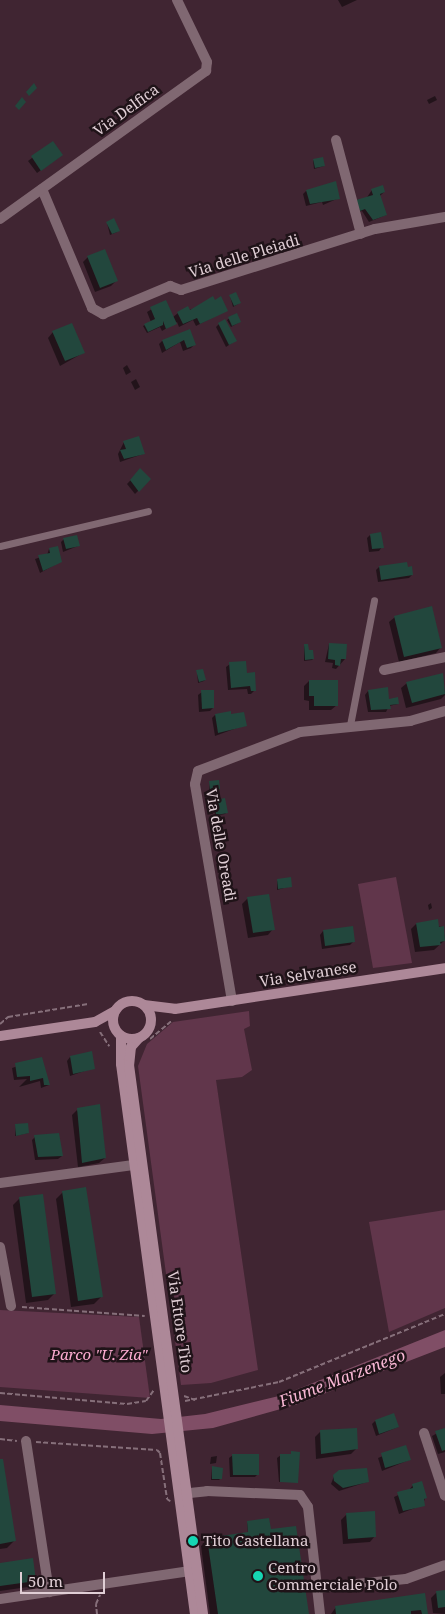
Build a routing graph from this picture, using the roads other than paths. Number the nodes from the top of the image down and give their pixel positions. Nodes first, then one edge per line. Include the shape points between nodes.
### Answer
1 (177, 0) edge
2 (336, 140) dead end
3 (42, 189) junction
4 (445, 217) edge
5 (0, 219) edge
6 (361, 234) junction
7 (148, 511) dead end
8 (0, 546) edge
9 (374, 600) dead end
10 (445, 657) edge
11 (384, 670) dead end
12 (445, 711) edge
13 (350, 726) junction
14 (445, 968) edge
15 (232, 1001) junction
16 (144, 1005) junction
17 (116, 1010) junction
18 (175, 1014) junction
19 (95, 1026) junction
20 (114, 1027) junction
21 (150, 1027) junction
22 (0, 1036) edge
23 (121, 1036) junction
24 (142, 1040) junction
25 (139, 1165) junction
26 (0, 1183) edge
27 (0, 1246) edge
28 (11, 1306) road end
29 (424, 1433) dead end
30 (26, 1441) road end
31 (180, 1496) junction
32 (445, 1496) edge
33 (445, 1565) edge
34 (195, 1570) junction
35 (317, 1588) junction
36 (49, 1592) junction
37 (0, 1599) edge
38 (195, 1614) edge
39 (202, 1614) edge
40 (320, 1614) edge

1 - 3 street, Via Delfica via 206,62 206,71
2 - 6 street
3 - 5 street, Via Delfica
3 - 6 street, Via delle Pleiadi via 92,308 103,314 170,286 182,290
4 - 6 street, Via delle Pleiadi
7 - 8 lane
9 - 13 lane
10 - 11 street
12 - 13 street, Via delle Oreadi via 410,721
13 - 15 street, Via delle Oreadi via 300,732 206,765 195,776
14 - 15 street, Via Selvanese
15 - 18 street, Via Selvanese
16 - 17 street via 128,1001
16 - 18 street, Via Selvanese
16 - 21 street via 151,1017
17 - 19 street
17 - 20 street
18 - 21 street, Via Selvanese via 156,1019
19 - 20 street
19 - 22 street
20 - 23 street
21 - 24 street
23 - 24 street
23 - 25 street, Via Ettore Tito via 121,1064
24 - 25 street, Via Ettore Tito via 131,1047 129,1065
25 - 26 street
25 - 31 street, Via Ettore Tito via 175,1405
27 - 28 street
29 - 32 street
30 - 36 street
31 - 34 street, Via Ettore Tito
31 - 35 street via 300,1495 308,1507
33 - 35 street via 406,1579
34 - 36 street
34 - 38 street, Via Ettore Tito
34 - 39 street, Via Ettore Tito
35 - 40 street
36 - 37 street

